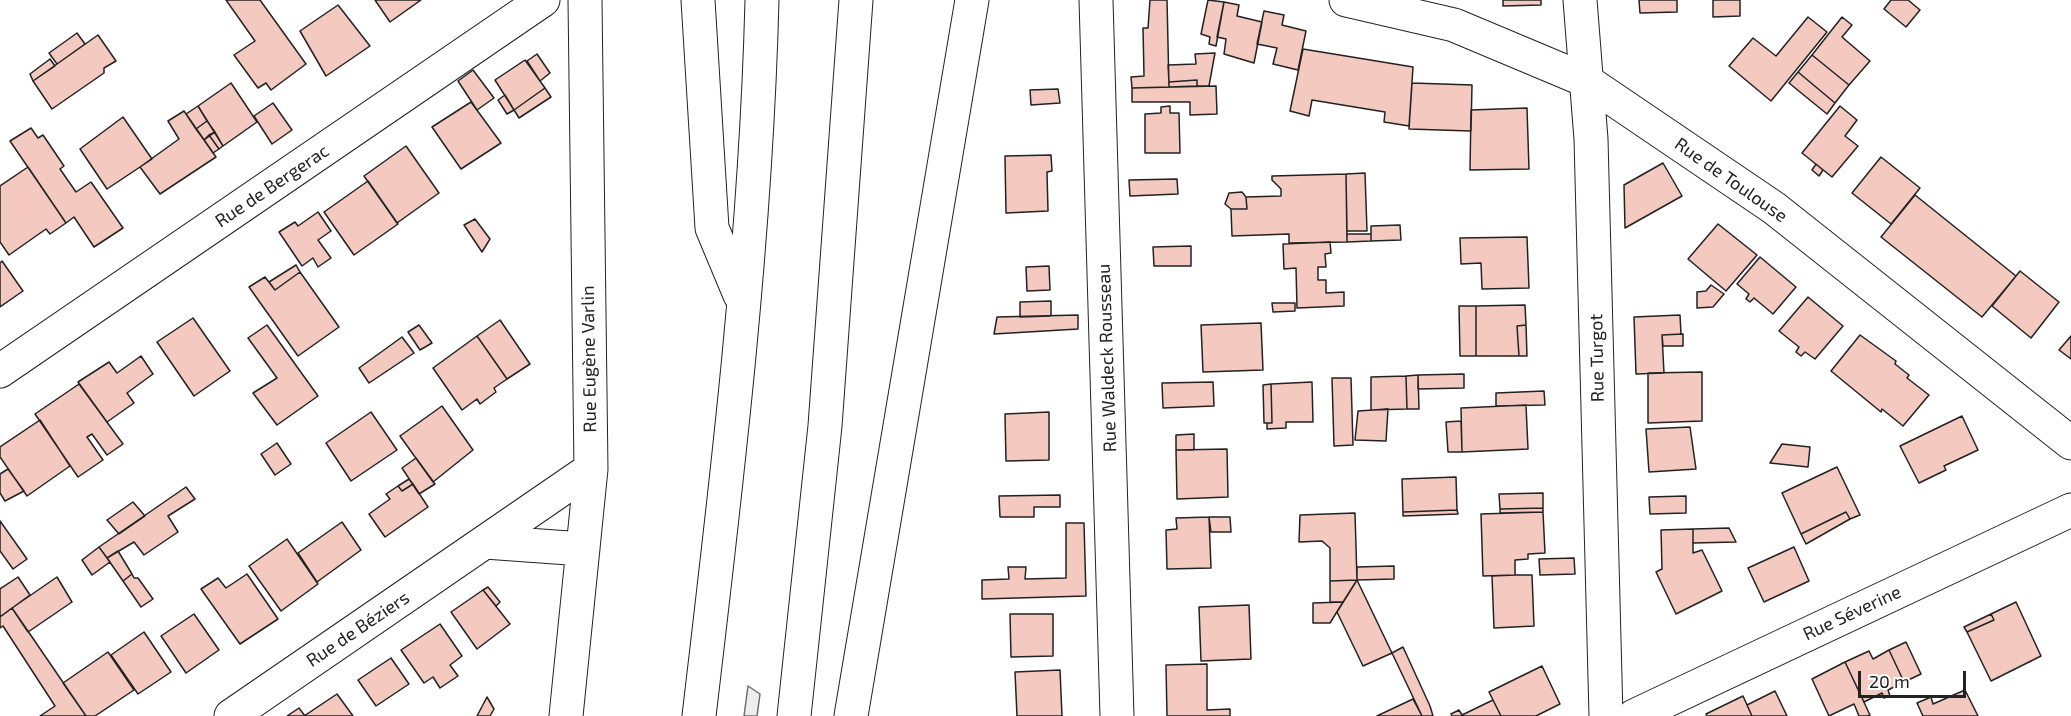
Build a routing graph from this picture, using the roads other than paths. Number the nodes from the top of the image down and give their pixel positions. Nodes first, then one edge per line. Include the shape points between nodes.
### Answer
1 (543, 0) edge
2 (585, 0) edge
3 (698, 0) edge
4 (762, 0) edge
5 (856, 0) edge
6 (972, 0) edge
7 (1096, 0) edge
8 (1346, 0) edge
9 (1580, 0) edge
10 (1585, 80) junction
11 (742, 300) junction
12 (0, 371) edge
13 (2071, 443) edge
14 (591, 469) junction
15 (2071, 510) edge
16 (485, 542) junction
17 (583, 549) junction
18 (231, 716) edge
19 (566, 716) edge
20 (699, 716) edge
21 (794, 716) edge
22 (850, 716) edge
23 (1117, 716) edge
24 (1606, 716) edge
25 (1634, 716) edge

1 - 12 main road, Rue de Bergerac
2 - 14 main road, Rue Eugène Varlin
3 - 11 main road via 712,228
4 - 11 main road via 761,61
5 - 21 main road via 825,426
6 - 22 main road
7 - 23 main road, Rue Waldeck Rousseau
8 - 10 main road, Rue de Toulouse via 1454,25
9 - 10 main road, Rue Turgot
10 - 13 main road, Rue de Toulouse via 1774,208
10 - 24 main road, Rue Turgot via 1591,139
11 - 20 main road
14 - 16 main road, Rue de Béziers
14 - 17 main road, Rue Eugène Varlin
15 - 25 main road, Rue Séverine
16 - 17 main road
16 - 18 main road, Rue de Béziers
17 - 19 main road, Rue Eugène Varlin

